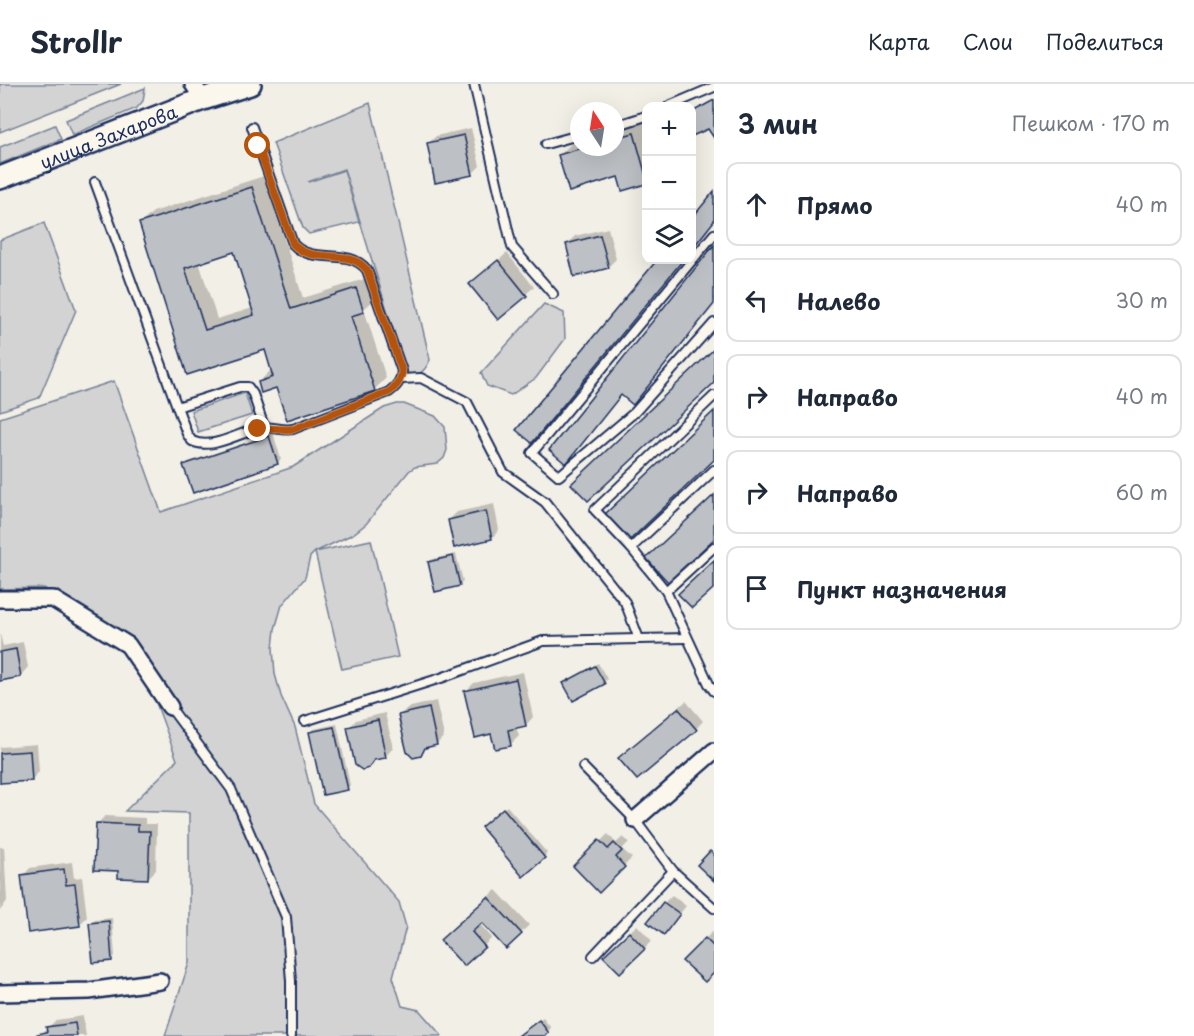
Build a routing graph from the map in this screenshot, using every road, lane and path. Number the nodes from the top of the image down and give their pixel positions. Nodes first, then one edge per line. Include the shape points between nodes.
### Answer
1 (249, 84) edge
2 (474, 84) edge
3 (714, 87) edge
4 (198, 92) edge
5 (678, 102) edge
6 (642, 117) edge
7 (624, 123) edge
8 (252, 127) dead end
9 (570, 137) edge
10 (546, 144) dead end
11 (0, 178) edge
12 (95, 182) dead end
13 (714, 234) edge
14 (553, 294) dead end
15 (714, 323) edge
16 (401, 379) junction
17 (714, 396) edge
18 (177, 407) junction
19 (264, 428) junction
20 (714, 470) edge
21 (714, 547) edge
22 (631, 548) junction
23 (666, 591) junction
24 (0, 599) edge
25 (687, 638) junction
26 (639, 639) junction
27 (714, 691) edge
28 (170, 707) joint
29 (305, 721) dead end
30 (714, 751) edge
31 (583, 766) dead end
32 (634, 819) junction
33 (673, 871) junction
34 (714, 908) edge
35 (593, 956) dead end
36 (160, 981) dead end
37 (0, 993) edge
38 (291, 1036) edge

1 - 4 main road, улица Захарова
2 - 14 lane via 512,247
3 - 5 lane
4 - 11 main road, улица Захарова
6 - 7 lane
8 - 16 lane via 293,244 305,253 356,260 367,270 401,363
9 - 10 lane
12 - 18 lane
13 - 15 lane via 532,453 559,476 635,412
16 - 19 lane via 389,392 294,429
16 - 26 lane via 421,378 467,402 503,472 545,502 625,602
17 - 22 lane via 595,510
18 - 19 lane via 187,434 198,444
18 - 19 lane via 244,386 253,394
20 - 22 lane
21 - 23 lane
22 - 23 lane
23 - 25 lane
24 - 28 street via 53,599 128,645
25 - 26 lane
25 - 27 lane
26 - 29 lane via 543,641
28 - 38 lane via 231,789 286,917
30 - 32 street
31 - 32 lane
32 - 33 lane
33 - 34 lane
33 - 35 lane
36 - 37 street via 89,991

